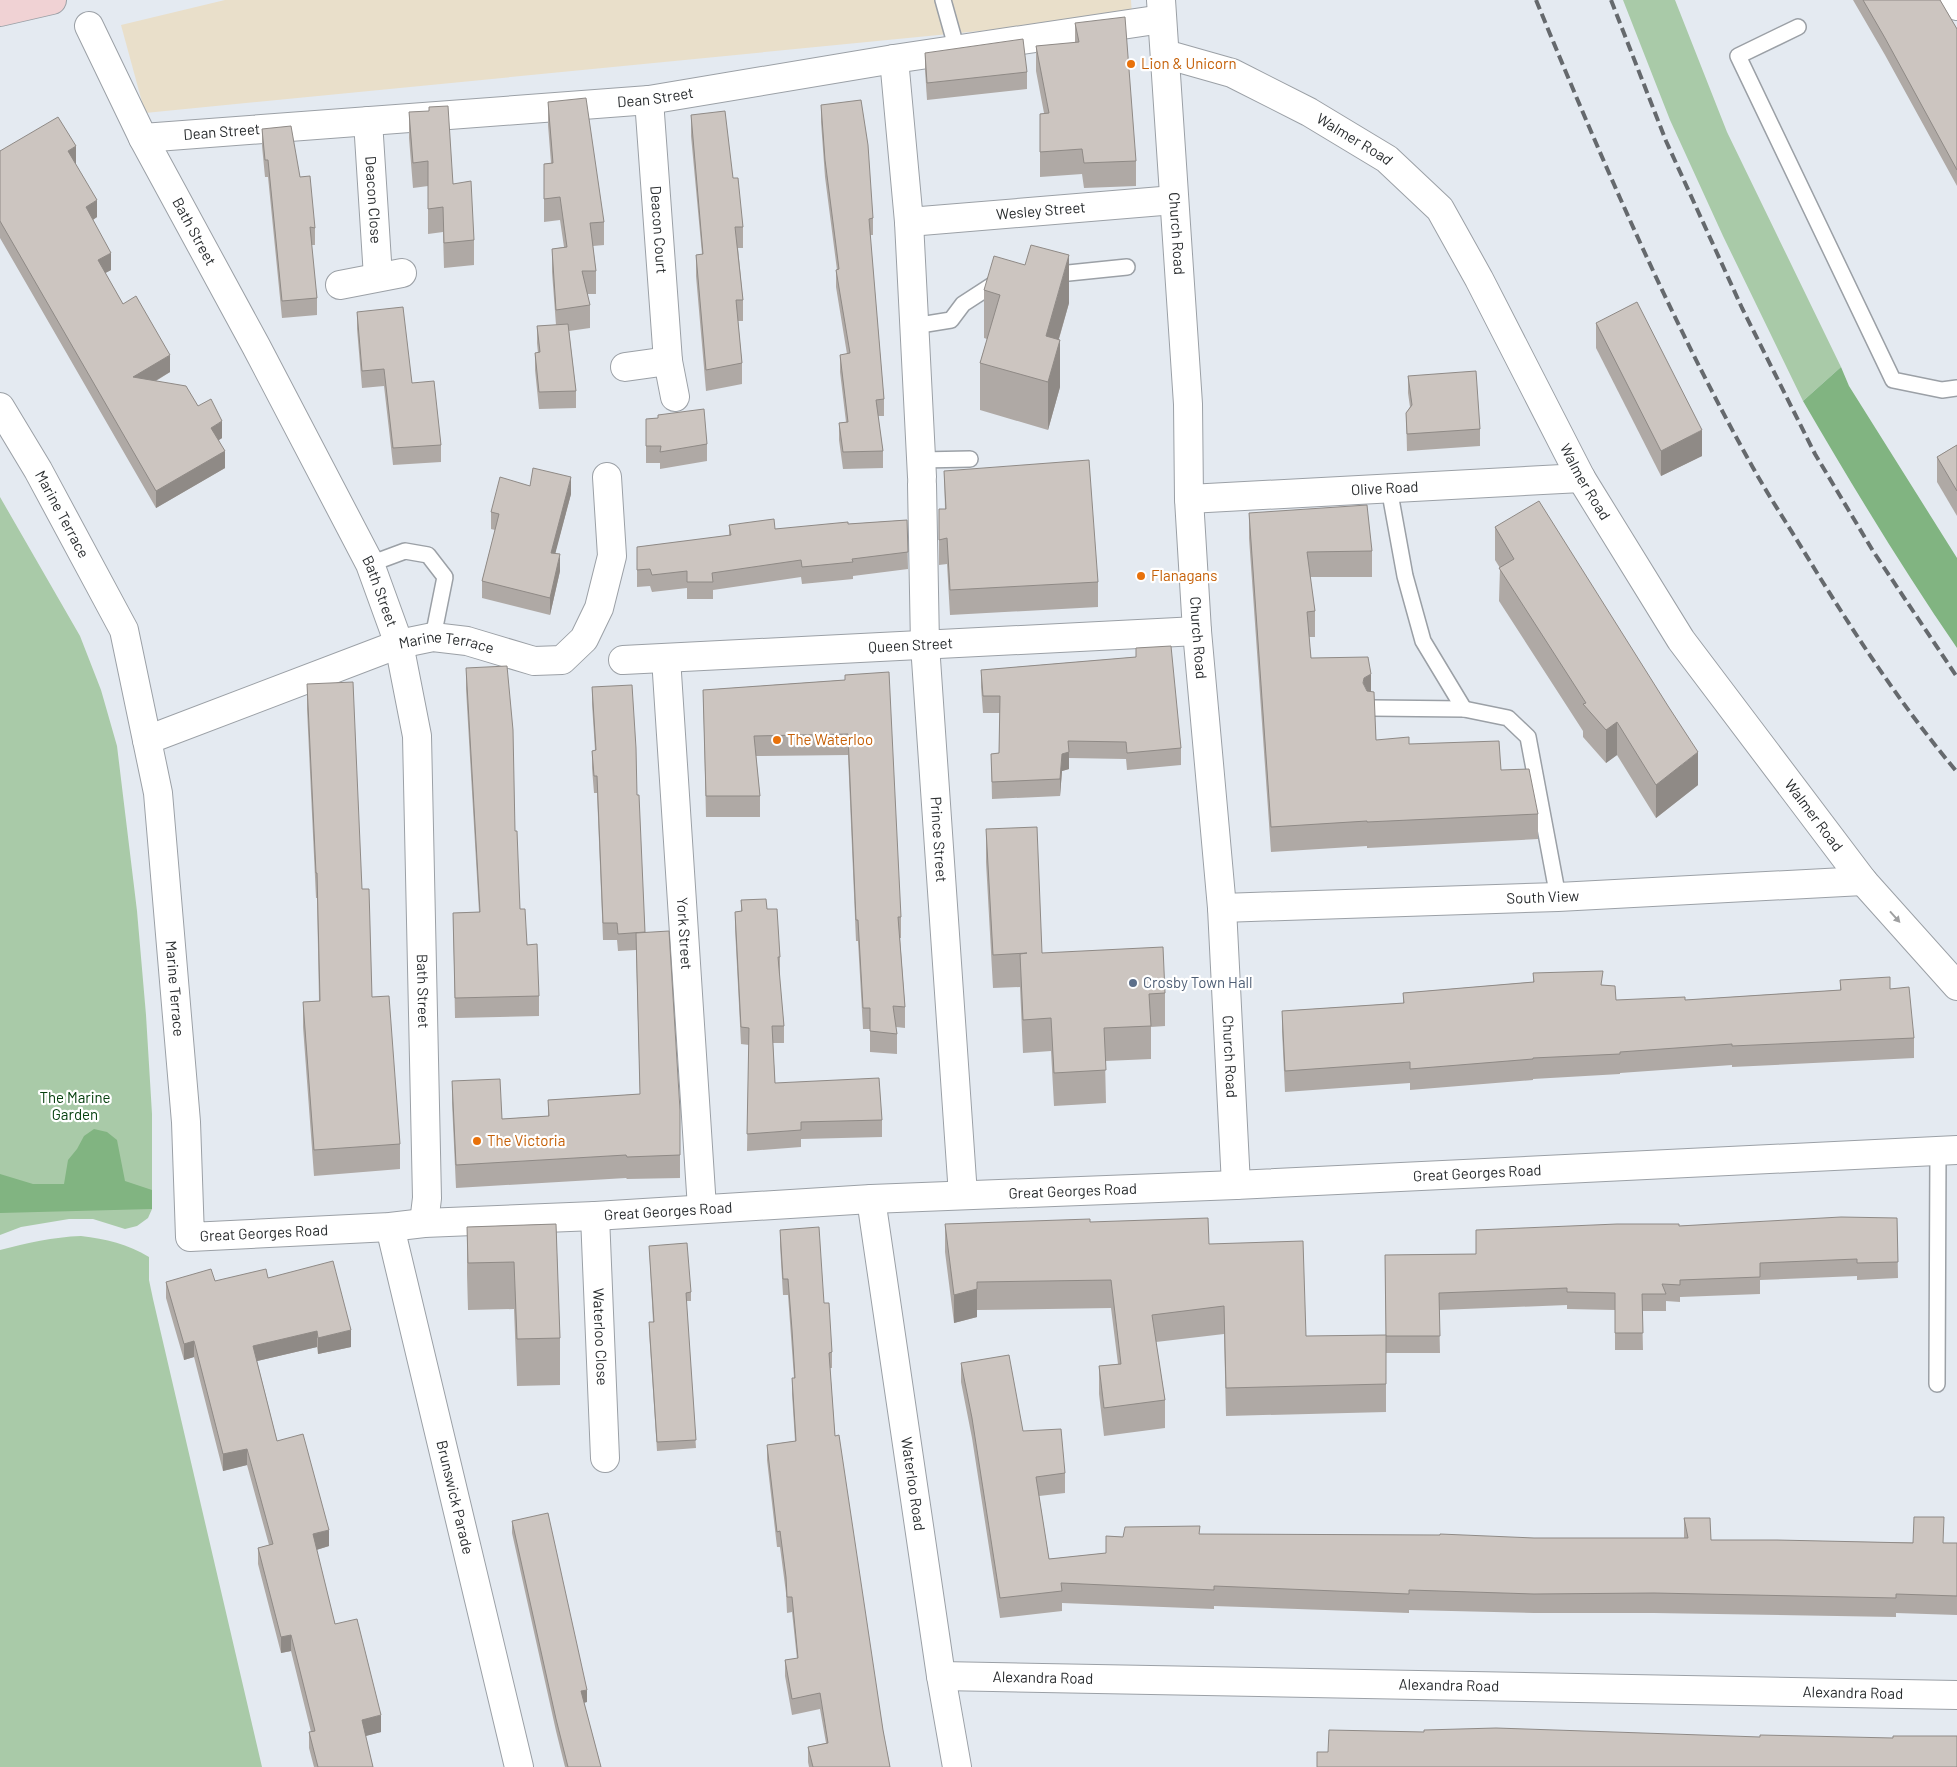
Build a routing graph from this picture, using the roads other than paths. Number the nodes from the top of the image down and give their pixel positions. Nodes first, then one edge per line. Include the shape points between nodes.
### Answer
1 (52, 0) edge
2 (943, 0) edge
3 (1953, 0) edge
4 (14, 6) edge
5 (1957, 6) edge
6 (1162, 10) edge
7 (89, 26) dead end
8 (1798, 27) dead end
9 (957, 50) junction
10 (1165, 54) junction
11 (894, 59) junction
12 (649, 100) junction
13 (368, 121) junction
14 (143, 138) junction
15 (1174, 200) junction
16 (909, 222) junction
17 (1127, 267) dead end
18 (1033, 276) edge
19 (1014, 277) edge
20 (340, 285) dead end
21 (914, 326) junction
22 (668, 361) junction
23 (625, 368) dead end
24 (1957, 388) edge
25 (674, 397) dead end
26 (0, 407) edge
27 (970, 459) dead end
28 (922, 474) junction
29 (607, 477) dead end
30 (1581, 478) junction
31 (1389, 488) junction
32 (1189, 499) junction
33 (370, 564) junction
34 (1197, 631) junction
35 (433, 637) junction
36 (399, 644) junction
37 (925, 645) junction
38 (666, 658) junction
39 (623, 660) dead end
40 (1372, 708) edge
41 (1464, 709) junction
42 (148, 740) junction
43 (1863, 881) junction
44 (1558, 897) junction
45 (1222, 908) junction
46 (1957, 986) edge
47 (1947, 1150) edge
48 (1236, 1186) junction
49 (963, 1195) junction
50 (871, 1199) junction
51 (702, 1208) junction
52 (595, 1216) junction
53 (424, 1223) junction
54 (390, 1227) junction
55 (190, 1237) joint
56 (1937, 1384) dead end
57 (606, 1458) dead end
58 (941, 1676) junction
59 (1957, 1695) edge
60 (519, 1767) edge
61 (957, 1767) edge

1 - 4 street
2 - 9 lane
3 - 5 street
6 - 9 street, Dean Street
6 - 10 street, Church Road
7 - 14 street, Bath Street
8 - 24 lane via 1738,56 1893,380 1942,390
9 - 11 street, Dean Street
10 - 15 street, Church Road
10 - 30 street, Walmer Road via 1232,73 1309,112 1387,159 1440,209 1479,278
11 - 12 street, Dean Street
11 - 16 street
12 - 13 street, Dean Street
12 - 22 street, Deacon Court
13 - 14 street, Dean Street
13 - 20 street, Deacon Close via 390,275
14 - 33 street, Bath Street
15 - 16 street, Wesley Street
15 - 32 street, Church Road via 1188,404
16 - 21 street
17 - 18 lane
19 - 21 lane via 1004,277 963,304 951,320
21 - 28 street
22 - 23 street
22 - 25 street, Deacon Court
26 - 42 street, Marine Terrace via 38,470 124,630
27 - 28 lane
28 - 37 street, Prince Street
29 - 35 street, Marine Terrace via 612,556 599,608 584,639 562,660 534,661 467,641
30 - 31 street, Olive Road
30 - 43 street, Walmer Road via 1681,640
31 - 32 street, Olive Road
31 - 41 lane via 1405,576 1423,641
32 - 34 street, Church Road
33 - 35 lane via 405,551 428,555 445,577
33 - 36 street, Bath Street
34 - 37 street, Queen Street
34 - 45 street, Church Road
35 - 36 street, Marine Terrace
36 - 42 street, Marine Terrace
36 - 53 street, Bath Street via 417,736 427,1198
37 - 38 street, Queen Street
37 - 49 street, Prince Street
38 - 39 street, Queen Street
38 - 51 street, York Street
40 - 41 lane
41 - 44 lane via 1508,718 1528,738
42 - 55 street, Marine Terrace via 158,793 170,924 186,1122
43 - 44 street, South View
43 -> 46 street, Walmer Road
44 - 45 street, South View
45 - 48 street, Church Road
47 - 48 street, Great Georges Road
47 - 56 lane
48 - 49 street, Great Georges Road
49 - 50 street, Great Georges Road
50 - 51 street, Great Georges Road
50 - 58 street, Waterloo Road
51 - 52 street, Great Georges Road
52 - 53 street, Great Georges Road
52 - 57 street, Waterloo Close
53 - 54 street, Great Georges Road
54 - 55 street, Great Georges Road
54 - 60 street, Brunswick Parade
58 - 59 street, Alexandra Road
58 - 61 street, Waterloo Road

